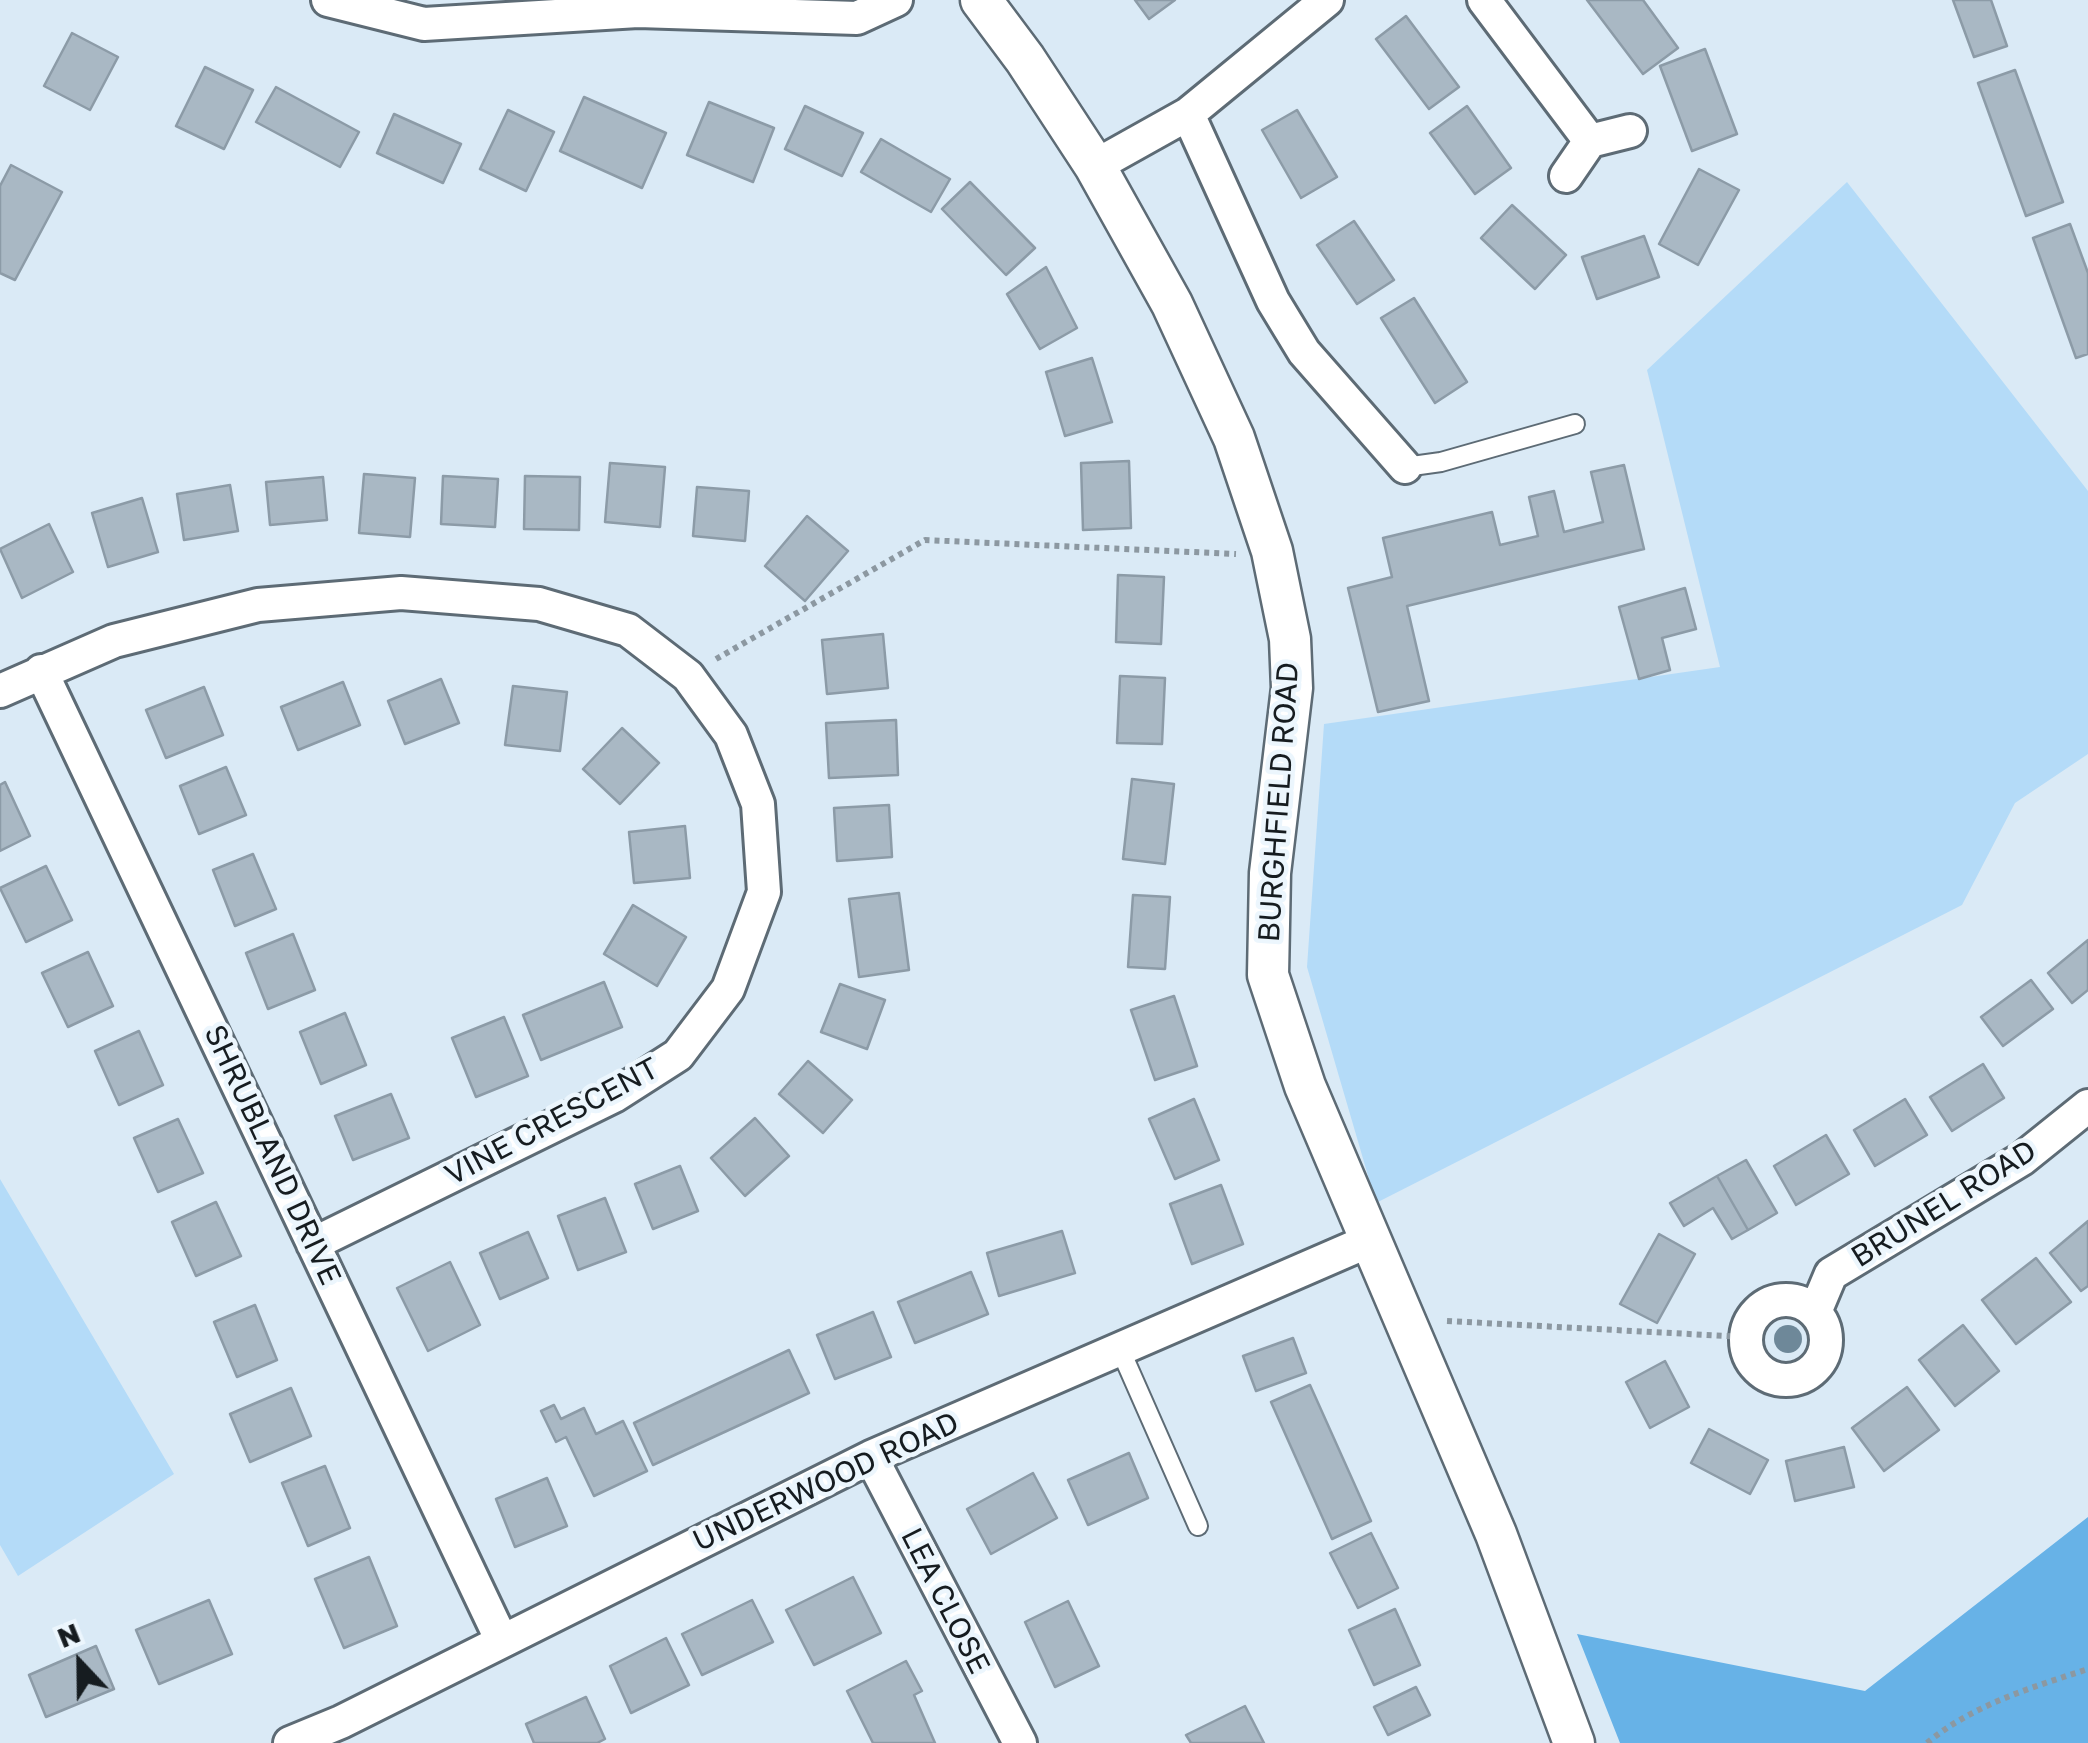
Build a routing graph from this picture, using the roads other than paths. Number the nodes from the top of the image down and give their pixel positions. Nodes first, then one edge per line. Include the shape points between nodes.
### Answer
1 (328, 0) edge
2 (896, 0) edge
3 (981, 0) edge
4 (1327, 0) edge
5 (1484, 0) edge
6 (1188, 114) junction
7 (1630, 131) dead end
8 (1590, 140) junction
9 (1095, 166) junction
10 (1566, 176) dead end
11 (1574, 424) dead end
12 (1405, 467) joint
13 (41, 671) junction
14 (0, 691) edge
15 (2088, 1106) edge
16 (1371, 1240) junction
17 (313, 1244) junction
18 (1815, 1312) junction
19 (1120, 1349) junction
20 (871, 1457) junction
21 (1198, 1526) dead end
22 (502, 1639) junction
23 (290, 1743) edge
24 (1020, 1743) edge
25 (1574, 1743) edge

1 - 2 street via 424,24 638,12 857,18
3 - 9 street, BURGHFIELD ROAD
4 - 6 street
5 - 8 street
6 - 9 street
6 - 12 street via 1272,301 1304,352
7 - 8 street
8 - 10 street
9 - 16 street, BURGHFIELD ROAD via 1172,304 1234,438 1272,551 1292,688 1270,873 1268,974 1305,1086
11 - 12 lane
13 - 14 street, VINE CRESCENT
13 - 17 street, SHRUBLAND DRIVE
13 - 17 street, VINE CRESCENT via 114,641 258,605 402,594 539,604 628,630 688,676 731,735 758,804 764,892 728,989 678,1055 614,1096
15 - 18 street, BRUNEL ROAD via 2022,1159 1831,1274
16 - 19 street, UNDERWOOD ROAD
16 - 25 street, BURGHFIELD ROAD via 1496,1534
17 - 22 street, SHRUBLAND DRIVE
18 - 18 street via 1826,1348 1802,1378 1775,1379 1753,1363 1745,1336 1757,1313 1779,1300
19 - 20 street, UNDERWOOD ROAD
19 - 21 lane
20 - 22 street, UNDERWOOD ROAD
20 - 24 street, LEA CLOSE
22 - 23 street, UNDERWOOD ROAD

